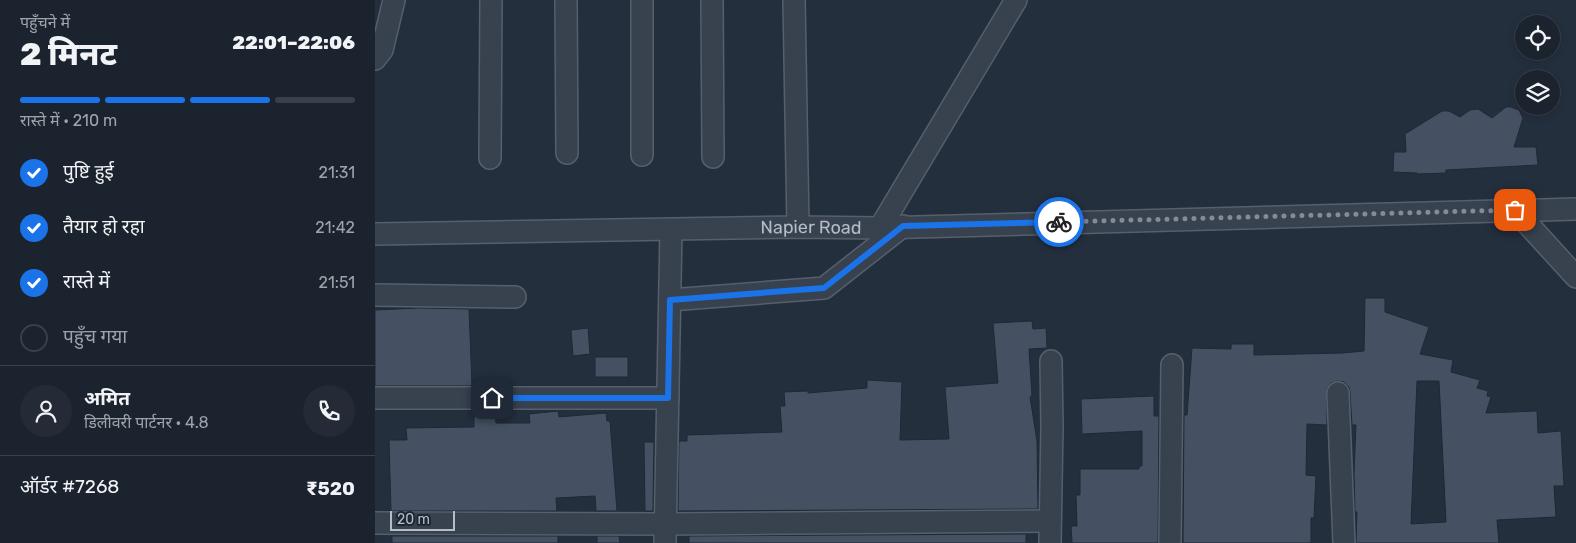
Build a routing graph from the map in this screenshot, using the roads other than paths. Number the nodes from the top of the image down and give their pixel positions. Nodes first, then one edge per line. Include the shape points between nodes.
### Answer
1 (394, 0) edge
2 (491, 0) edge
3 (565, 0) edge
4 (642, 0) edge
5 (711, 0) edge
6 (794, 0) edge
7 (1016, 0) edge
8 (375, 59) edge
9 (567, 153) dead end
10 (642, 155) dead end
11 (713, 157) dead end
12 (491, 158) dead end
13 (1576, 209) edge
14 (1515, 210) junction
15 (903, 226) junction
16 (798, 227) junction
17 (880, 228) junction
18 (671, 230) junction
19 (375, 234) edge
20 (1576, 277) edge
21 (375, 295) edge
22 (515, 297) dead end
23 (670, 300) junction
24 (1051, 361) dead end
25 (1172, 366) dead end
26 (1338, 393) dead end
27 (375, 398) edge
28 (668, 398) junction
29 (1050, 521) junction
30 (375, 523) edge
31 (665, 534) edge
32 (1050, 543) edge
33 (1170, 543) edge
34 (1344, 543) edge

1 - 8 street via 382,50
2 - 12 street
3 - 9 street
4 - 10 street
5 - 11 street
6 - 16 street
7 - 17 street
13 - 14 street, Napier Road
14 - 15 street, Napier Road
14 - 20 street
15 - 17 street, Napier Road
15 - 23 street via 824,288
16 - 17 street, Napier Road
16 - 18 street, Napier Road
18 - 19 street, Napier Road
18 - 23 street
21 - 22 street
23 - 28 street
24 - 29 street
25 - 33 street
26 - 34 street
27 - 28 street
28 - 31 street
29 - 31 street
29 - 32 street
30 - 31 street

